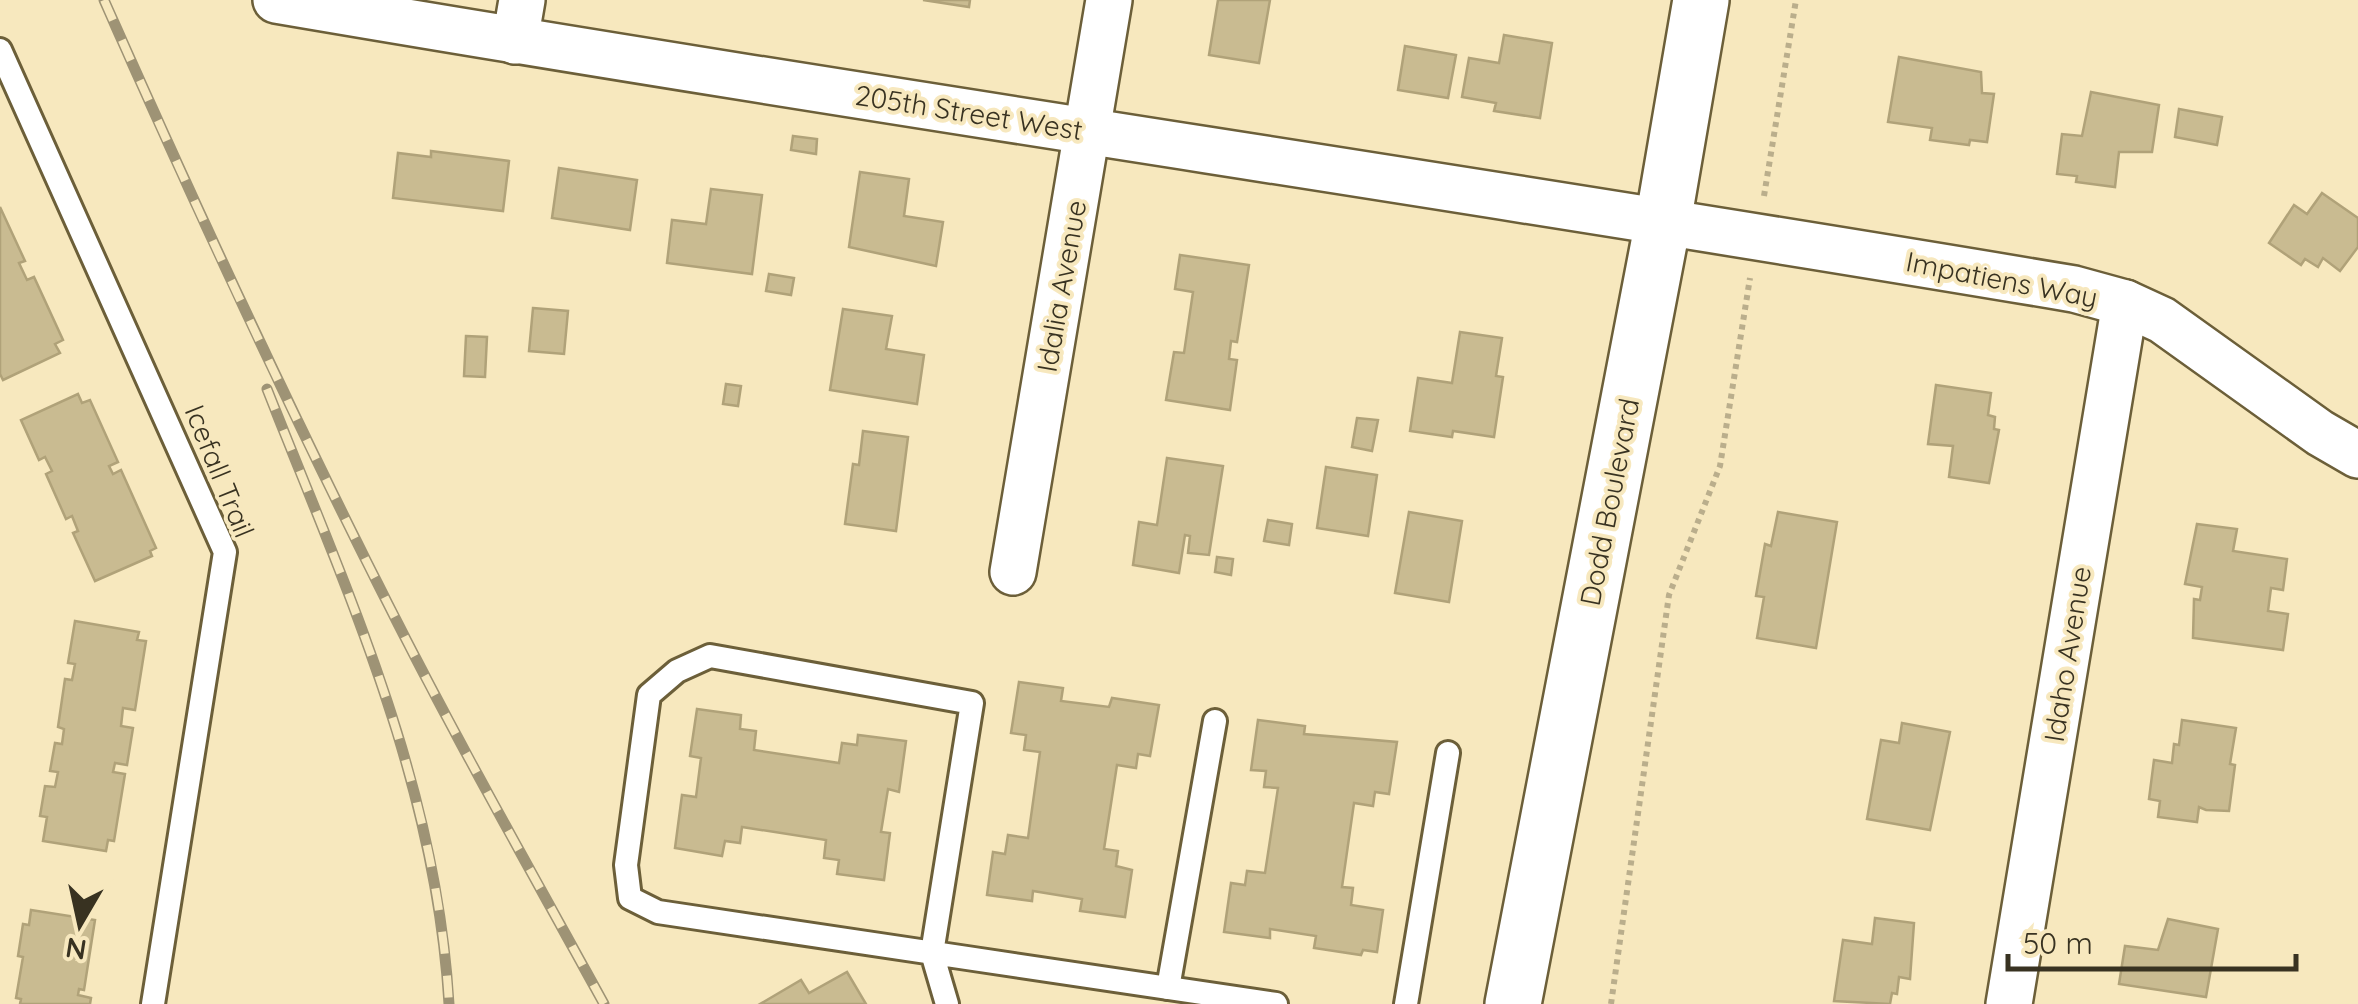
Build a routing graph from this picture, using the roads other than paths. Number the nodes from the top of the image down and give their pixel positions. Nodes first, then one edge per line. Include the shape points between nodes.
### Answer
1 (276, 0) edge
2 (1109, 0) edge
3 (1701, 0) edge
4 (518, 20) edge
5 (0, 50) edge
6 (1088, 130) junction
7 (1662, 222) junction
8 (2125, 303) junction
9 (2358, 454) edge
10 (1013, 572) dead end
11 (1214, 721) dead end
12 (1448, 753) dead end
13 (932, 953) junction
14 (1168, 988) junction
15 (154, 1004) edge
16 (947, 1004) edge
17 (1276, 1004) edge
18 (1406, 1004) edge
19 (1512, 1004) edge
20 (2008, 1004) edge

1 - 4 street, 205th Street West
2 - 6 street, Idalia Avenue
3 - 7 main road, Dodd Boulevard
4 - 6 street, 205th Street West
5 - 15 lane, Icefall Trail via 225,552
6 - 7 street, 205th Street West
6 - 10 street, Idalia Avenue
7 - 8 street, Impatiens Way
7 - 19 main road, Dodd Boulevard
8 - 9 street, Impatiens Way via 2162,320
8 - 20 street, Idaho Avenue
11 - 14 lane
12 - 18 lane
13 - 13 lane via 658,912 630,898 626,865 648,695 710,656 972,704
13 - 14 lane
13 - 16 lane
14 - 17 lane

